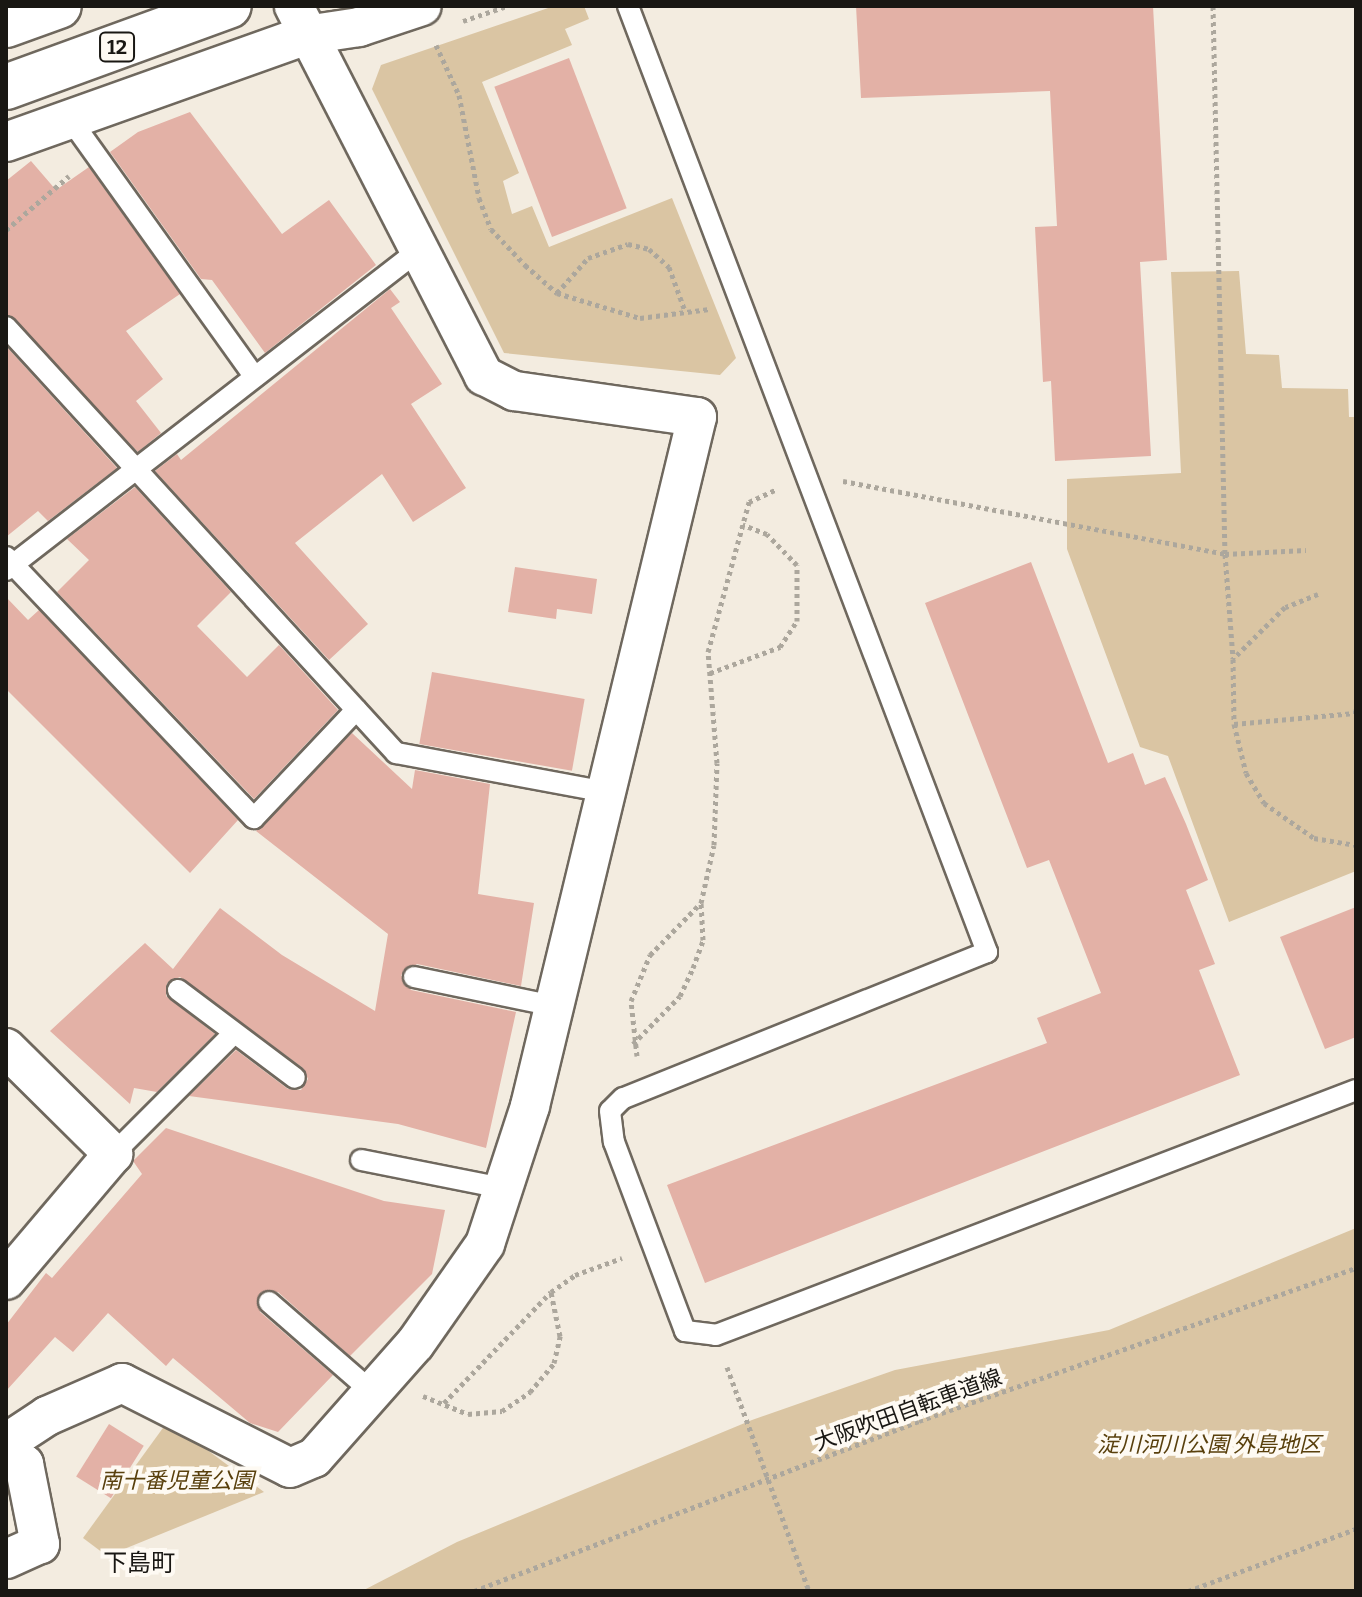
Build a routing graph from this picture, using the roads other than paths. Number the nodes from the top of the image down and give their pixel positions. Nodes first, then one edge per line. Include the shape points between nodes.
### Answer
1 (59, 6) edge
2 (229, 6) edge
3 (628, 6) edge
4 (426, 19) edge
5 (300, 20) edge
6 (6, 25) edge
7 (6, 87) edge
8 (70, 119) junction
9 (6, 142) edge
10 (419, 250) junction
11 (6, 327) edge
12 (255, 377) junction
13 (136, 470) junction
14 (9, 564) edge
15 (356, 710) junction
16 (606, 792) junction
17 (414, 977) dead end
18 (178, 990) dead end
19 (554, 1006) junction
20 (234, 1033) junction
21 (6, 1048) edge
22 (295, 1078) dead end
23 (1356, 1090) edge
24 (113, 1154) junction
25 (361, 1160) dead end
26 (503, 1188) junction
27 (6, 1280) edge
28 (269, 1302) dead end
29 (378, 1386) junction
30 (6, 1443) edge
31 (6, 1452) edge
32 (6, 1559) edge

1 - 6 highway
2 - 7 highway, 12
3 - 23 lane via 987,952 650,1087 610,1111 614,1142 685,1331 716,1335
4 - 5 street via 359,27
5 - 8 street
5 - 10 street via 330,69
8 - 9 street
8 - 12 lane
10 - 12 lane
10 - 16 street via 484,376 514,391 697,417
11 - 13 lane
12 - 13 lane
13 - 14 lane
13 - 15 lane
14 - 15 lane via 254,818
15 - 16 lane via 396,753
16 - 19 street
17 - 19 lane
18 - 20 lane
19 - 26 street
20 - 22 lane
20 - 24 lane
21 - 24 street
24 - 27 street
25 - 26 lane
26 - 29 street via 485,1244
28 - 29 lane
29 - 30 street via 314,1458 290,1468 122,1383 47,1416
31 - 32 street via 24,1464 40,1544

